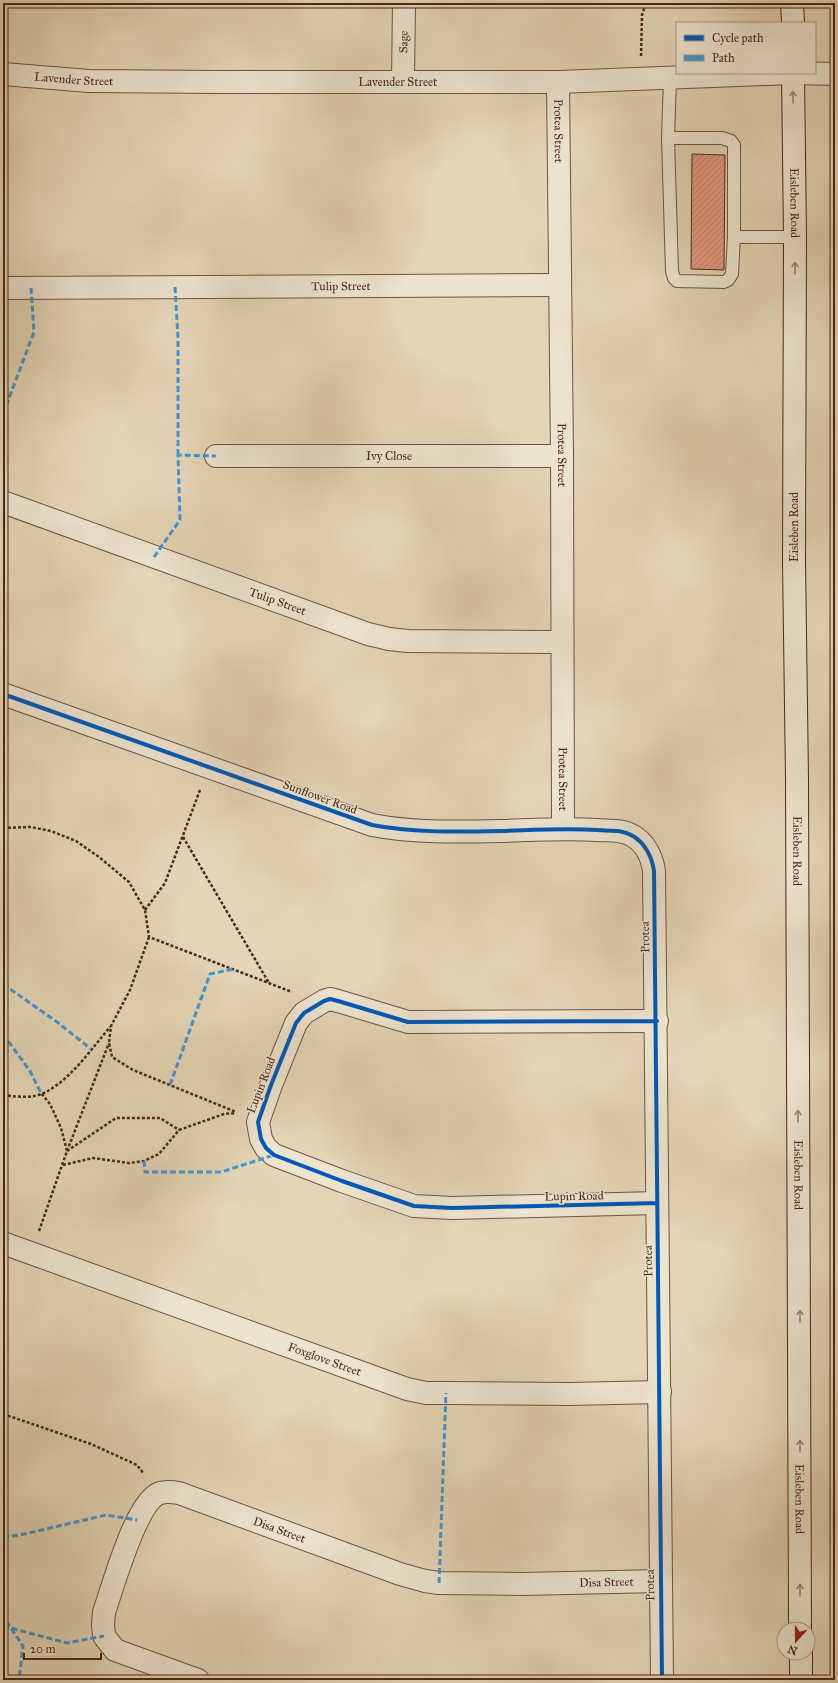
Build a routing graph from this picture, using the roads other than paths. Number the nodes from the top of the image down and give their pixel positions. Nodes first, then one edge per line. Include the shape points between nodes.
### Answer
1 (404, 3) edge
2 (792, 3) edge
3 (793, 22) edge
4 (3, 74) edge
5 (772, 74) edge
6 (793, 74) edge
7 (816, 74) edge
8 (835, 74) edge
9 (670, 79) junction
10 (403, 82) junction
11 (558, 82) junction
12 (668, 138) junction
13 (734, 237) junction
14 (795, 237) junction
15 (560, 285) junction
16 (3, 288) edge
17 (216, 456) dead end
18 (562, 456) junction
19 (3, 502) edge
20 (562, 642) junction
21 (3, 694) edge
22 (563, 828) junction
23 (642, 844) joint
24 (657, 1021) junction
25 (657, 1203) junction
26 (3, 1243) edge
27 (660, 1392) junction
28 (660, 1581) junction
29 (800, 1621) edge
30 (800, 1661) edge
31 (198, 1680) edge
32 (662, 1680) edge
33 (801, 1680) edge

1 - 10 street, Sage
2 - 3 street
4 - 10 street, Lavender Street via 89,81
5 - 9 street, Lavender Street
14 -> 6 street, Eisleben Road
7 - 8 street, Lavender Street
9 - 11 street, Lavender Street
9 - 12 lane
10 - 11 street, Lavender Street
11 - 15 street, Protea Street
12 - 13 lane via 722,138 732,141
12 - 13 lane via 674,278 677,281 728,280 732,274
13 - 14 lane
29 -> 14 street, Eisleben Road via 794,562
15 - 16 street, Tulip Street
15 - 18 street, Protea Street
17 - 18 street, Ivy Close
18 - 20 street, Protea Street
19 - 20 street, Tulip Street via 389,639
20 - 22 street, Protea Street
21 - 22 street, Sunflower Road via 372,825 395,829 502,831
22 - 23 street, Sunflower Road via 619,831 632,835
23 - 24 street, Protea via 652,858 654,871
24 - 25 street, Protea
24 - 25 street, Lupin Road via 408,1022 330,999 304,1013 296,1023 258,1122 261,1139 274,1155 414,1206 452,1208
25 - 27 street, Protea
26 - 27 street, Foxglove Street via 407,1389 426,1393
27 - 28 street, Protea
28 - 31 street, Disa Street via 522,1584 425,1581 179,1493 160,1493 146,1505 137,1520 104,1612 104,1636 115,1650
28 - 32 street, Protea
30 - 33 street

